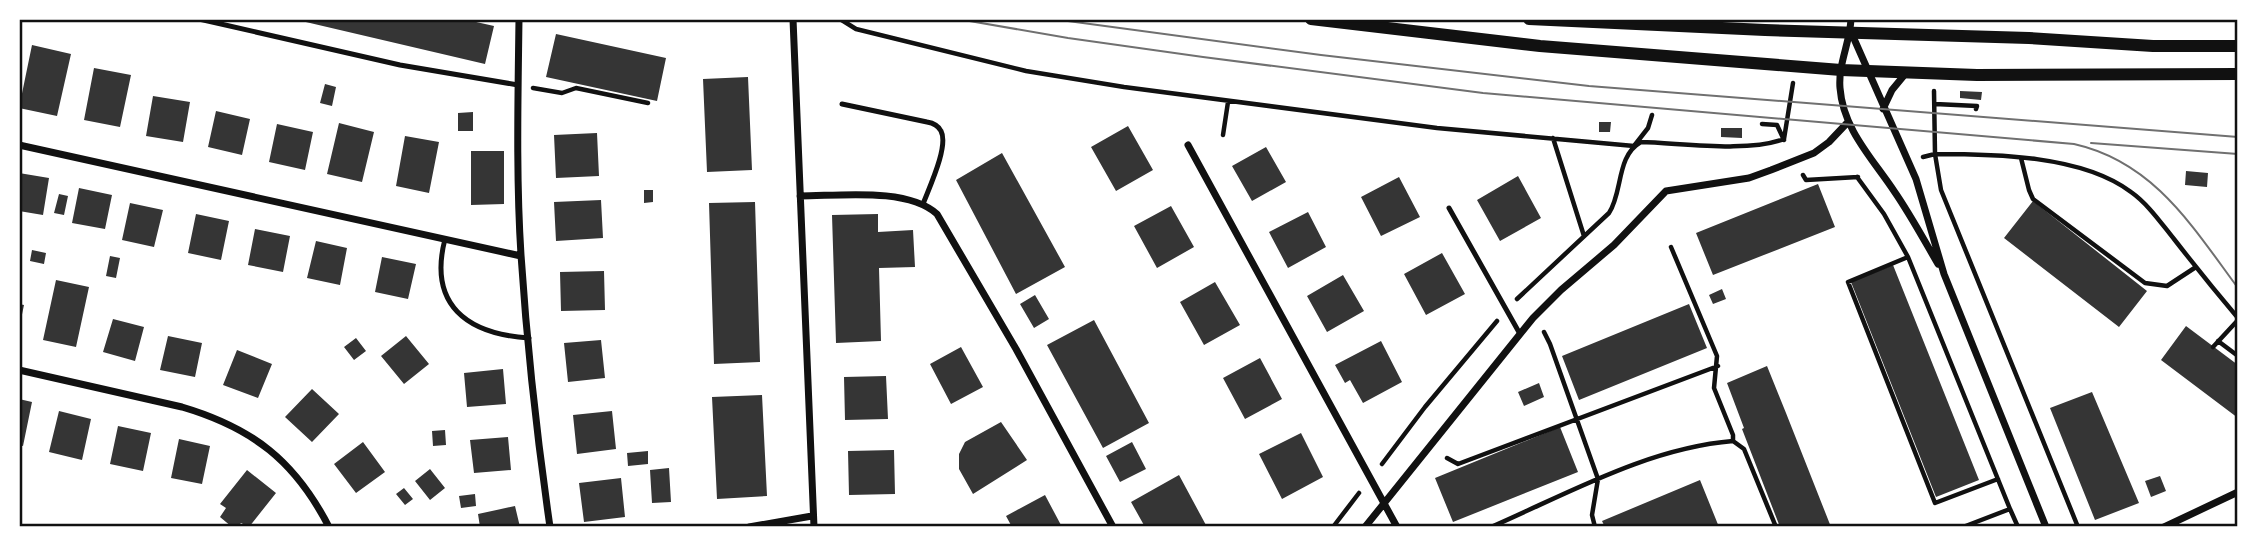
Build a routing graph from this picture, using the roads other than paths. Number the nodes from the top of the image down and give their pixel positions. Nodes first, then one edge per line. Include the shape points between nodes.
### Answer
1 (199, 19) edge
2 (519, 19) edge
3 (793, 19) edge
4 (1311, 19) edge
5 (1529, 19) edge
6 (1851, 26) edge
7 (2238, 46) edge
8 (1841, 70) junction
9 (1866, 71) junction
10 (1906, 73) junction
11 (2238, 74) edge
12 (518, 85) junction
13 (842, 104) dead end
14 (1883, 109) junction
15 (1847, 123) junction
16 (19, 145) edge
17 (1188, 145) dead end
18 (800, 196) junction
19 (923, 204) junction
20 (1449, 208) dead end
21 (445, 239) junction
22 (521, 256) junction
23 (1944, 274) junction
24 (1520, 334) junction
25 (530, 338) junction
26 (19, 370) edge
27 (2238, 492) edge
28 (1384, 504) junction
29 (812, 516) junction
30 (329, 527) edge
31 (550, 527) edge
32 (749, 527) edge
33 (814, 527) edge
34 (1113, 527) edge
35 (1365, 527) edge
36 (1397, 527) edge
37 (2046, 527) edge
38 (2164, 527) edge

1 - 12 lane via 400,65
2 - 12 street
3 - 18 street
4 - 8 street via 1552,47
5 - 6 street
6 - 7 street via 2153,46
6 - 8 street
6 - 9 street
8 - 9 street
8 - 15 street
9 - 10 street
9 - 14 street
10 - 11 street
10 - 14 street
12 - 22 street
13 - 19 lane via 927,121 941,131 937,164
14 - 23 street via 1916,179
15 - 23 street
15 - 24 street via 1814,153 1771,170 1749,178 1666,191
16 - 21 street
17 - 28 street
18 - 19 street via 901,197
18 - 29 street
19 - 34 street via 937,214
20 - 24 lane
21 - 22 street
21 - 25 lane via 440,273 453,306 483,330
22 - 25 street
23 - 37 street
24 - 28 street
25 - 31 street
26 - 30 street via 182,407 226,423 293,470
27 - 38 street
28 - 35 street
28 - 36 street
29 - 32 street
29 - 33 street

